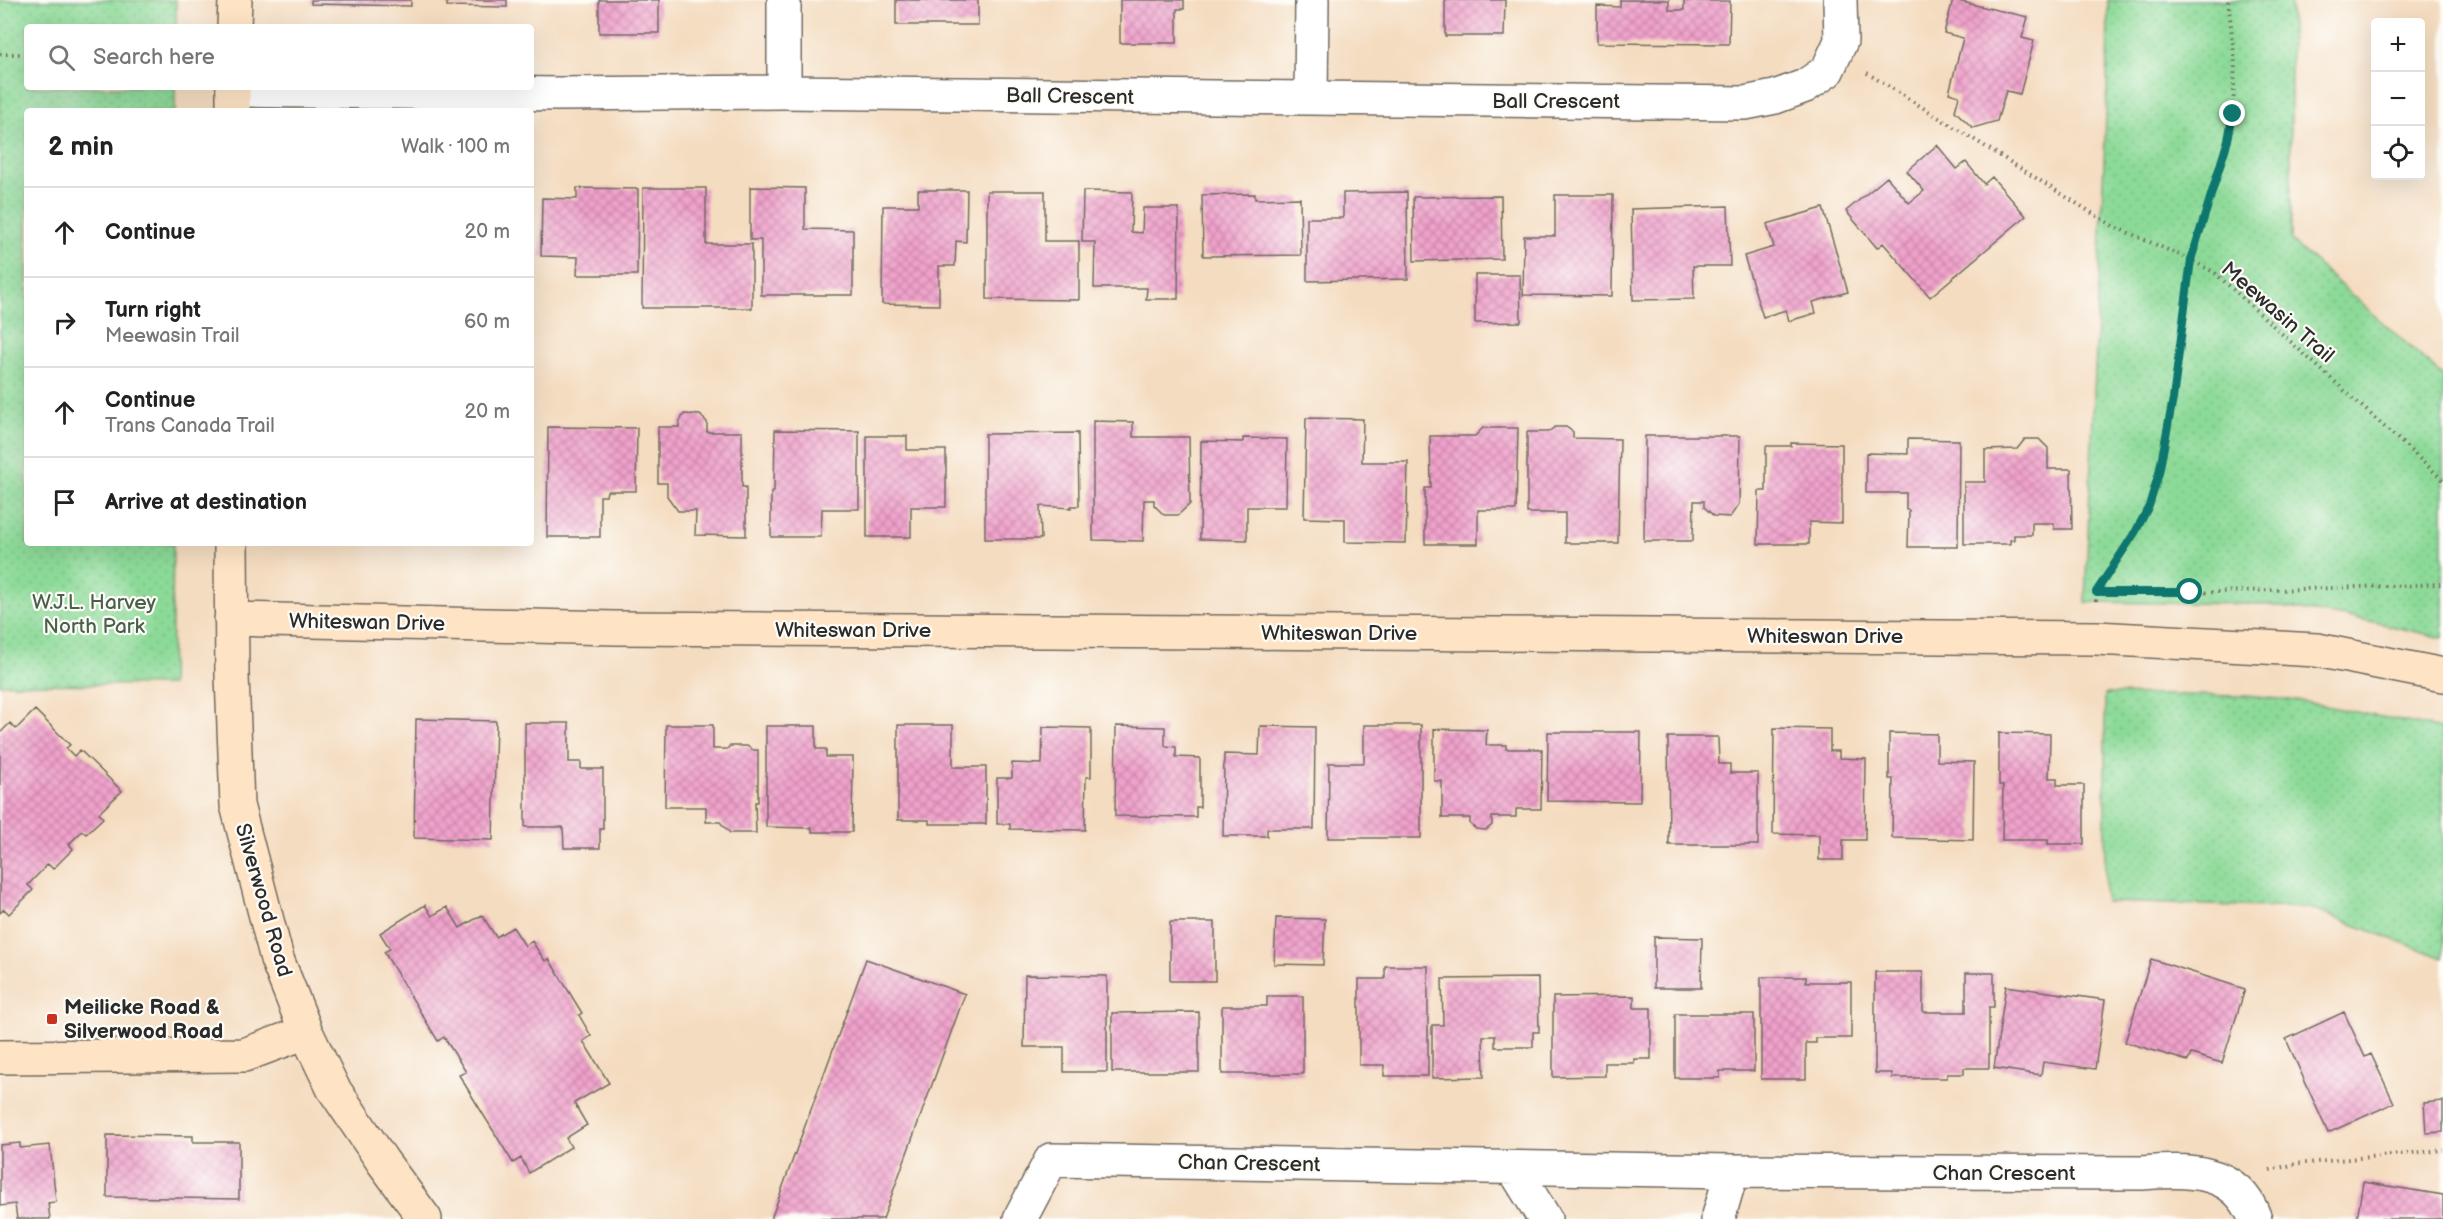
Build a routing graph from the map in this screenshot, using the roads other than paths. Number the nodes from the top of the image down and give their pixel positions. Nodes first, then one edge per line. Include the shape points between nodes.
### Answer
1 (235, 0) edge
2 (784, 0) edge
3 (1312, 0) edge
4 (1840, 0) edge
5 (234, 24) edge
6 (784, 92) junction
7 (233, 96) edge
8 (1311, 98) junction
9 (231, 546) edge
10 (231, 619) junction
11 (2443, 675) edge
12 (306, 1032) junction
13 (0, 1057) edge
14 (1514, 1169) junction
15 (1732, 1171) junction
16 (425, 1219) edge
17 (1020, 1219) edge
18 (1545, 1219) edge
19 (1718, 1219) edge
20 (2255, 1219) edge

1 - 5 street
2 - 6 street
3 - 8 street
4 - 8 street, Ball Crescent via 1840,41 1827,71 1804,86 1745,103
6 - 7 street, Ball Crescent
6 - 8 street, Ball Crescent
9 - 10 street, Silverwood Road
10 - 11 street, Whiteswan Drive via 615,628 2096,638 2317,650
10 - 12 street, Silverwood Road via 237,805 277,959
12 - 13 street via 244,1055
12 - 16 street, Silverwood Road via 333,1088
14 - 15 street, Chan Crescent
14 - 17 street, Chan Crescent via 1051,1160
14 - 18 street
15 - 19 street
15 - 20 street, Chan Crescent via 2203,1173 2223,1180 2245,1201

